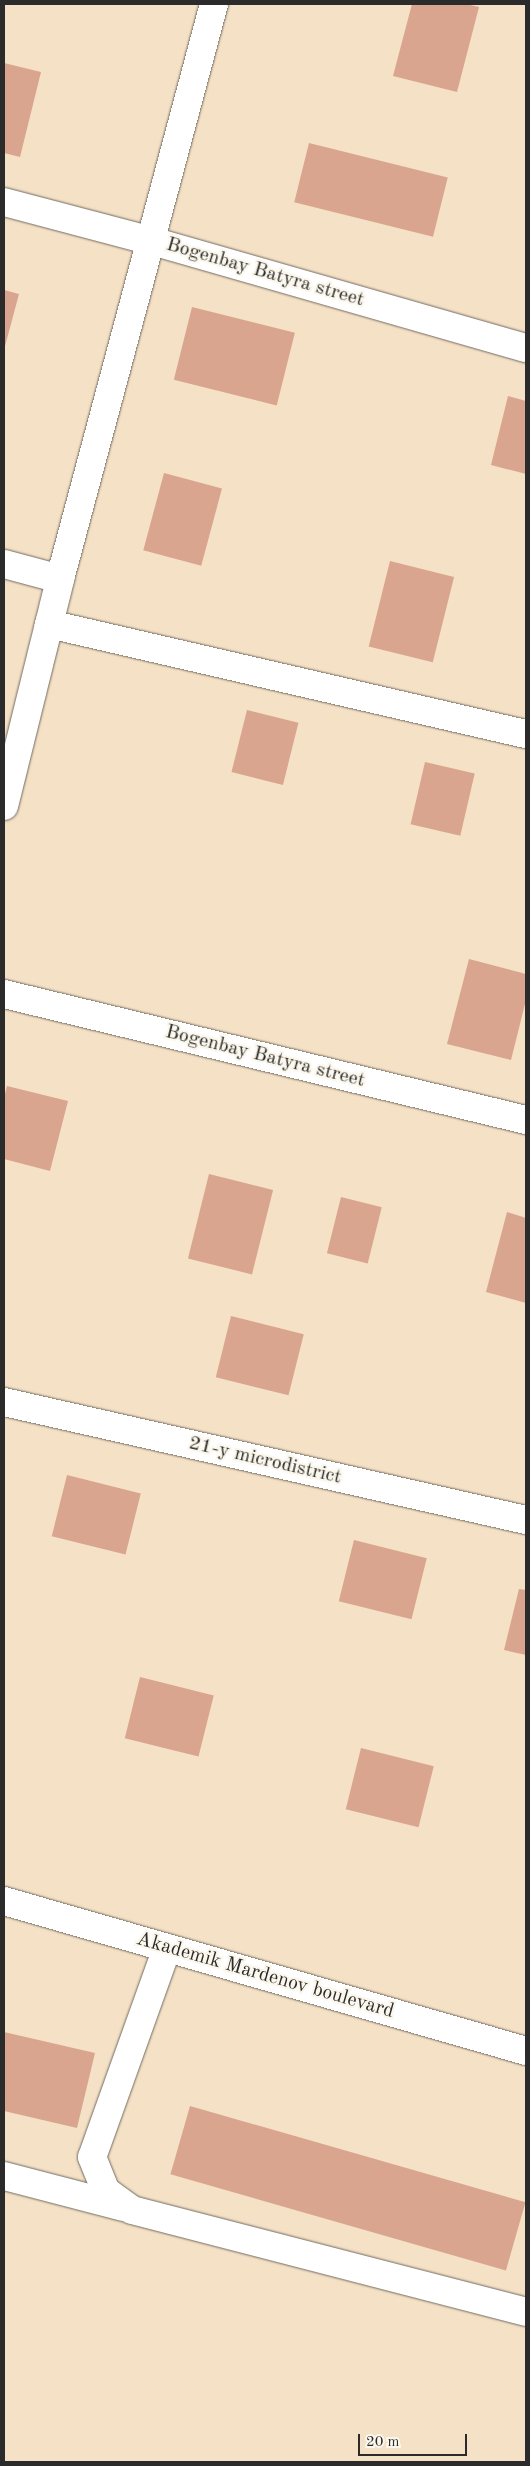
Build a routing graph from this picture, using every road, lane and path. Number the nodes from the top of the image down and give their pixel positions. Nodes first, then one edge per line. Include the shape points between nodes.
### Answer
1 (214, 4) edge
2 (4, 202) edge
3 (152, 241) junction
4 (526, 348) edge
5 (4, 564) edge
6 (60, 579) junction
7 (49, 624) junction
8 (526, 734) edge
9 (4, 806) edge
10 (4, 994) edge
11 (526, 1120) edge
12 (4, 1402) edge
13 (526, 1520) edge
14 (4, 1901) edge
15 (167, 1948) junction
16 (526, 2050) edge
17 (4, 2176) edge
18 (132, 2210) junction
19 (526, 2312) edge

1 - 3 street
2 - 3 street, Bogenbay Batyra street
3 - 4 street, Bogenbay Batyra street
3 - 6 street
5 - 6 street
6 - 7 street
7 - 8 street
7 - 9 street
10 - 11 street, Bogenbay Batyra street
12 - 13 street, 21-y microdistrict
14 - 15 street, Akademik Mardenov boulevard
15 - 16 street, Akademik Mardenov boulevard
15 - 18 street via 92,2157 106,2191
17 - 18 street
18 - 19 street

